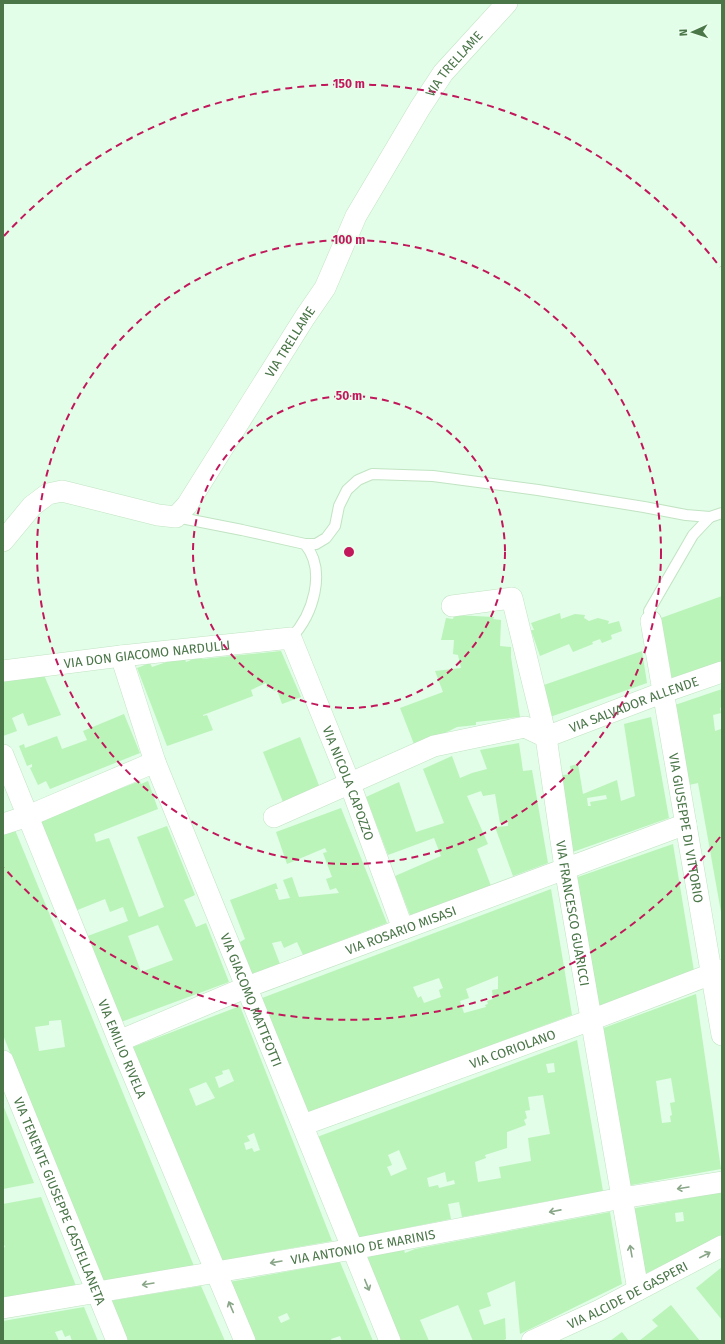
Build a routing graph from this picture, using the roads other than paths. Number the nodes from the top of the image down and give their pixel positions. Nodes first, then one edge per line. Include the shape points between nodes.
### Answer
1 (507, 3) edge
2 (722, 513) edge
3 (176, 517) junction
4 (710, 517) junction
5 (3, 541) edge
6 (305, 544) junction
7 (452, 606) dead end
8 (651, 622) joint
9 (291, 638) junction
10 (121, 656) junction
11 (3, 671) edge
12 (722, 672) edge
13 (664, 692) junction
14 (546, 737) junction
15 (3, 756) edge
16 (155, 762) junction
17 (350, 784) junction
18 (28, 816) junction
19 (274, 817) dead end
20 (3, 824) edge
21 (686, 824) junction
22 (565, 868) junction
23 (403, 929) junction
24 (717, 972) edge
25 (247, 987) junction
26 (591, 1020) junction
27 (722, 1035) edge
28 (119, 1041) junction
29 (3, 1060) edge
30 (303, 1125) junction
31 (722, 1182) edge
32 (622, 1198) junction
33 (722, 1246) edge
34 (353, 1249) junction
35 (217, 1273) junction
36 (638, 1290) junction
37 (98, 1292) junction
38 (3, 1308) edge
39 (117, 1341) edge
40 (245, 1341) edge
41 (390, 1341) edge
42 (532, 1341) edge

1 - 3 street, VIA TRELLAME via 443,74 420,108 356,216 325,288 187,505
2 - 4 lane
3 - 5 street via 62,491 48,494 32,506
3 - 6 lane
4 - 6 lane via 686,516 538,490 433,476 372,474 358,480 347,490 339,506 335,526 326,538 316,544
4 - 8 lane via 693,535 649,611
6 - 9 lane via 316,567 316,586 308,613
7 - 14 street, VIA FRANCESCO GUARICCI via 512,598
8 - 13 street, VIA GIUSEPPE DI VITTORIO
9 - 10 street, VIA DON GIACOMO NARDULLI
9 - 17 street, VIA NICOLA CAPOZZO
10 - 11 street, VIA DON GIACOMO NARDULLI
10 - 16 street, VIA GIACOMO MATTEOTTI
12 - 13 street, VIA SALVADOR ALLENDE
13 - 14 street, VIA SALVADOR ALLENDE
13 - 21 street, VIA GIUSEPPE DI VITTORIO
14 - 17 street via 525,728 434,746
14 - 22 street, VIA FRANCESCO GUARICCI
15 - 18 street, VIA EMILIO RIVELA
16 - 18 street
16 - 25 street, VIA GIACOMO MATTEOTTI
17 - 19 street
17 - 23 street, VIA NICOLA CAPOZZO
18 - 20 street
18 - 28 street, VIA EMILIO RIVELA
21 - 22 street, VIA ROSARIO MISASI
21 - 24 street, VIA GIUSEPPE DI VITTORIO
22 - 23 street, VIA ROSARIO MISASI
22 - 26 street, VIA FRANCESCO GUARICCI
23 - 25 street, VIA ROSARIO MISASI
24 - 26 street, VIA CORIOLANO
24 - 27 street, VIA GIUSEPPE DI VITTORIO
25 - 28 street, VIA ROSARIO MISASI
25 - 30 street, VIA GIACOMO MATTEOTTI
26 - 30 street, VIA CORIOLANO
26 - 32 street, VIA FRANCESCO GUARICCI
28 - 35 street, VIA EMILIO RIVELA
29 - 37 street, VIA TENENTE GIUSEPPE CASTELLANETA
30 - 34 street, VIA GIACOMO MATTEOTTI
31 -> 32 street, VIA ANTONIO DE MARINIS
32 -> 34 street, VIA ANTONIO DE MARINIS
36 -> 32 street, VIA FRANCESCO GUARICCI
36 -> 33 street, VIA ALCIDE DE GASPERI
34 -> 35 street, VIA ANTONIO DE MARINIS
34 -> 41 street, VIA GIACOMO MATTEOTTI
35 -> 37 street, VIA ANTONIO DE MARINIS
40 -> 35 street, VIA EMILIO RIVELA
36 - 42 street, VIA ALCIDE DE GASPERI
37 - 38 street, VIA ANTONIO DE MARINIS
37 - 39 street, VIA TENENTE GIUSEPPE CASTELLANETA

